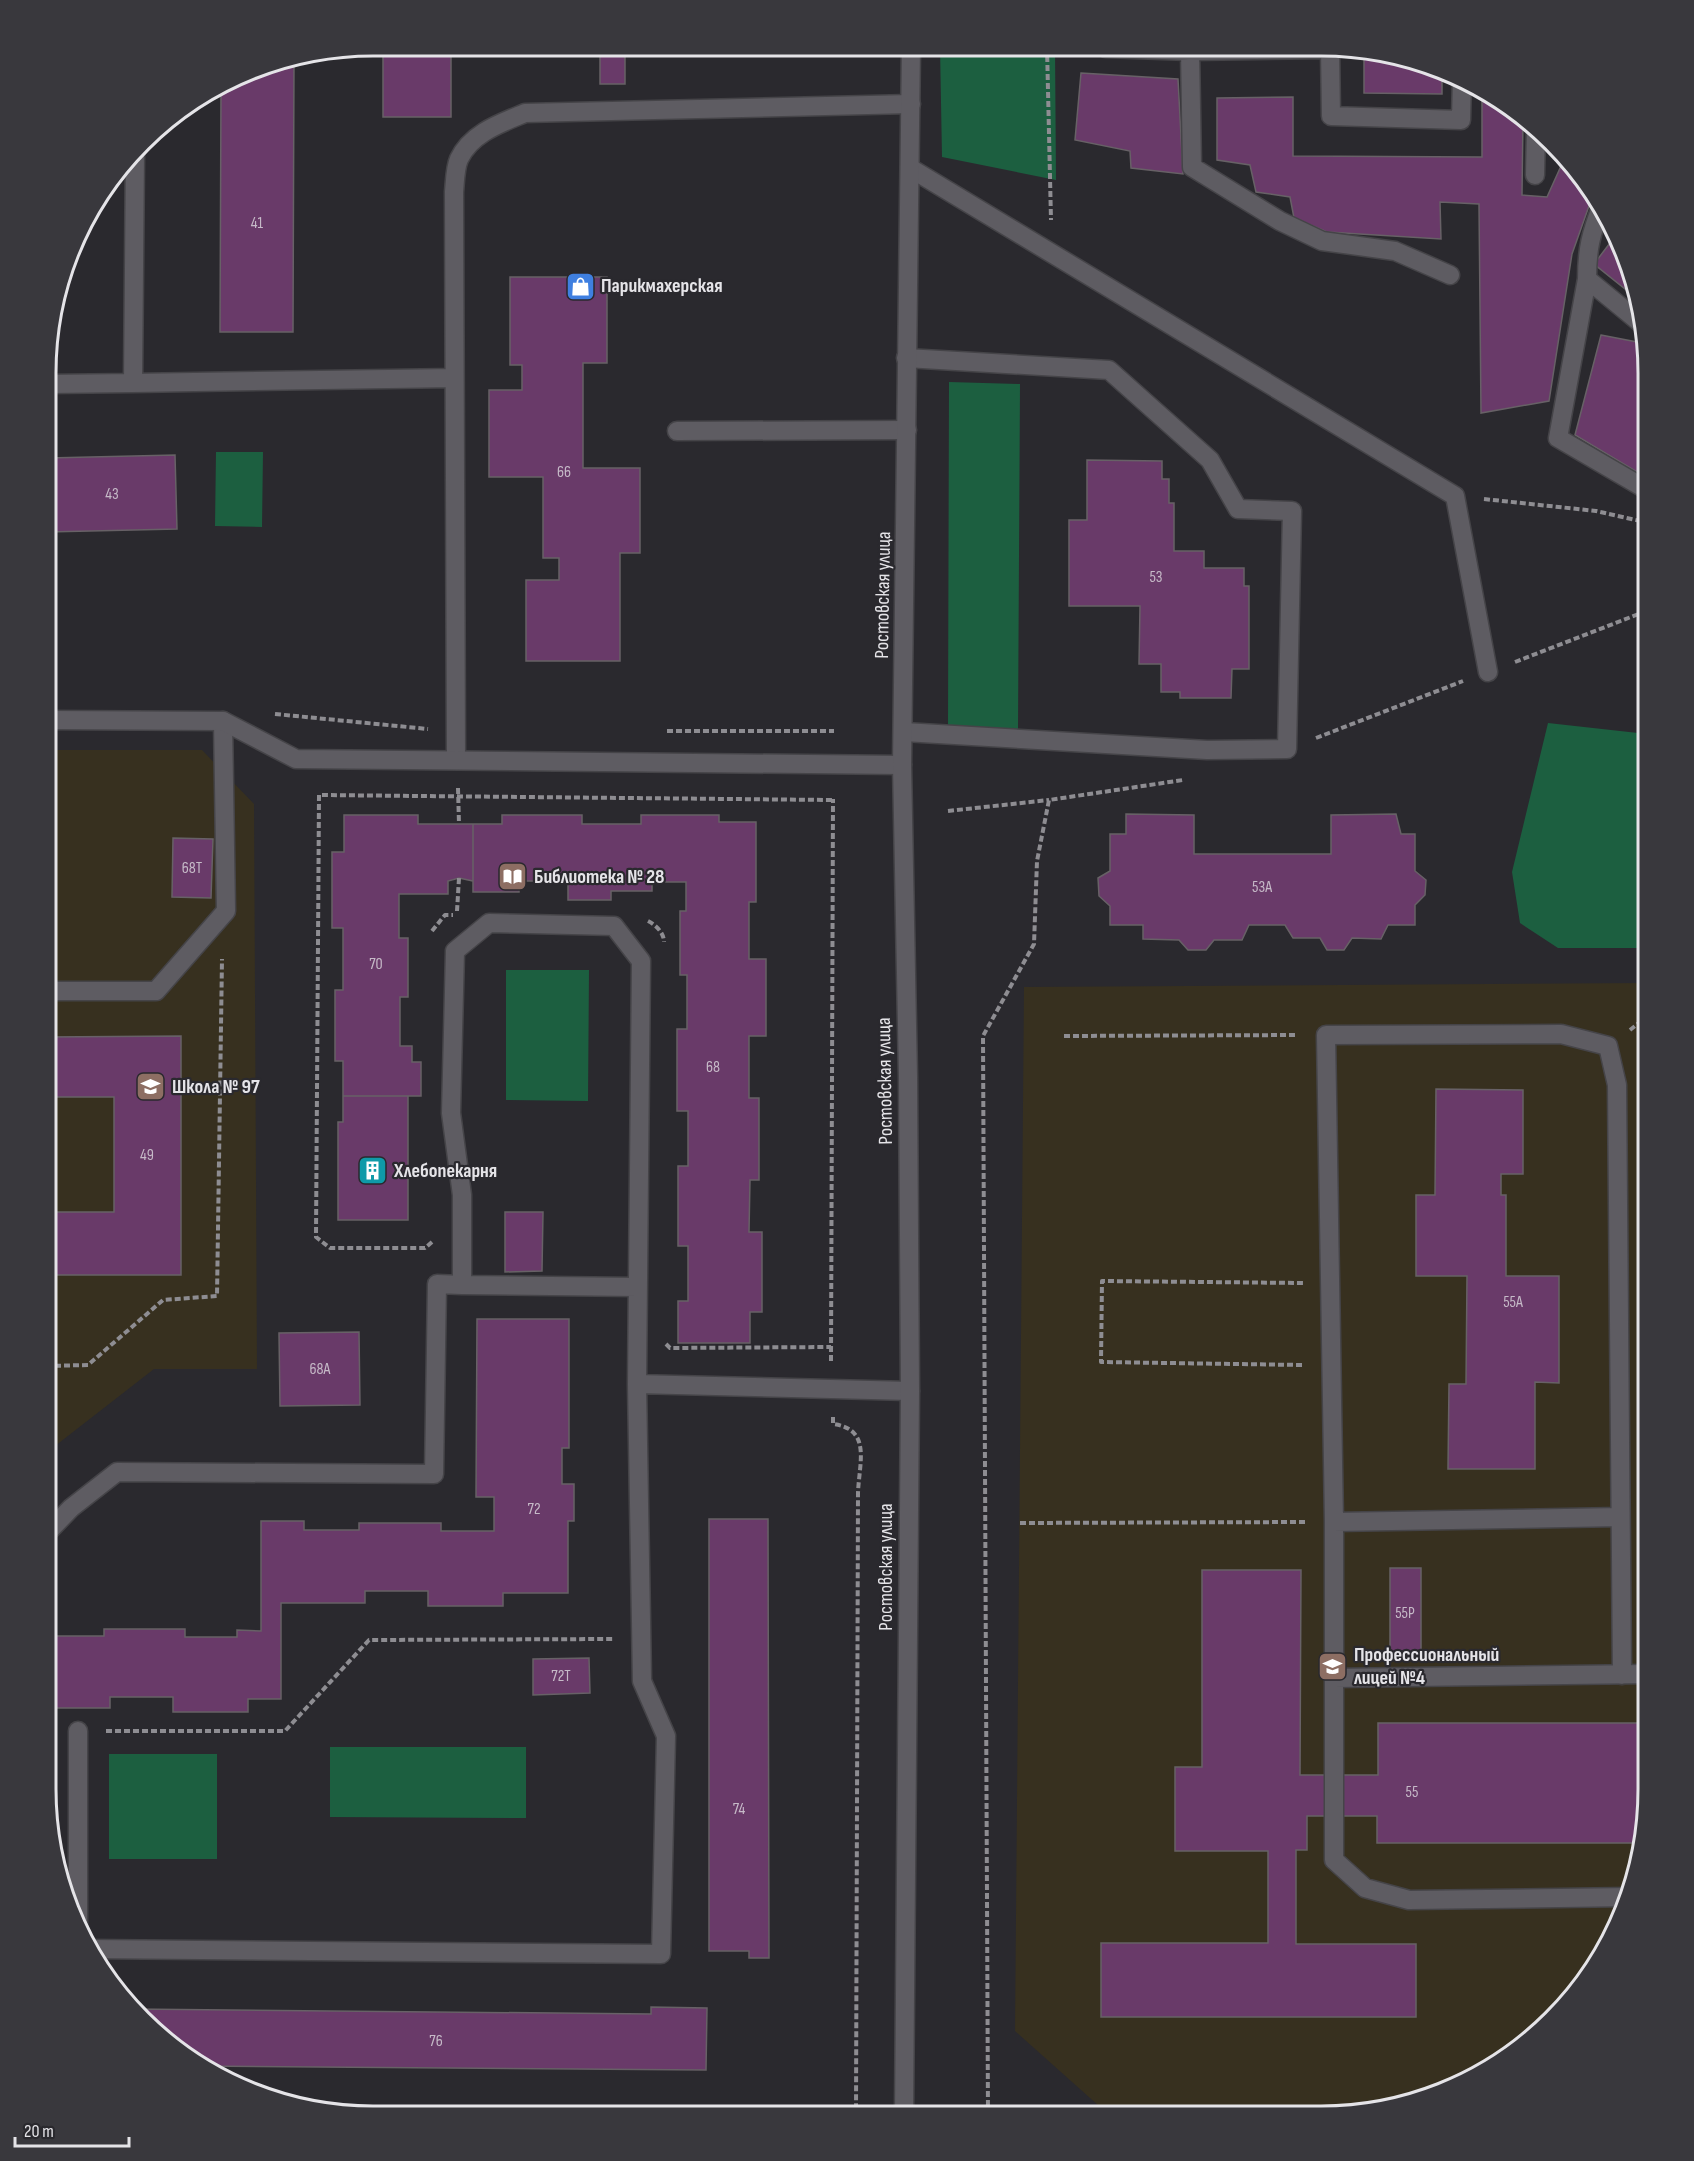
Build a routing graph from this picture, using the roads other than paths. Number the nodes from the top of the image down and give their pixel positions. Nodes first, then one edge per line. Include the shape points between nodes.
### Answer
1 (911, 56) edge
2 (1190, 56) edge
3 (1330, 56) edge
4 (1462, 88) edge
5 (911, 104) junction
6 (1536, 138) edge
7 (135, 162) edge
8 (910, 168) junction
9 (1535, 175) dead end
10 (1597, 216) edge
11 (1450, 275) dead end
12 (1587, 279) junction
13 (1633, 317) edge
14 (906, 358) junction
15 (454, 378) junction
16 (56, 384) edge
17 (133, 384) junction
18 (907, 430) junction
19 (677, 431) dead end
20 (1638, 485) edge
21 (1488, 672) dead end
22 (56, 720) edge
23 (223, 721) junction
24 (904, 732) junction
25 (456, 760) junction
26 (902, 765) junction
27 (56, 992) edge
28 (462, 1285) junction
29 (636, 1287) junction
30 (637, 1384) junction
31 (910, 1391) junction
32 (1620, 1517) junction
33 (1335, 1522) junction
34 (56, 1523) edge
35 (1638, 1674) edge
36 (1622, 1675) junction
37 (1335, 1678) junction
38 (78, 1731) road end
39 (1619, 1897) edge
40 (78, 1905) edge
41 (99, 1949) edge
42 (904, 2106) edge

1 - 5 street, Ростовская улица
2 - 11 street via 1192,167 1280,221 1322,241 1395,251
3 - 4 street via 1330,116 1461,120
5 - 8 street, Ростовская улица
5 - 15 street via 525,113 495,125 472,141 458,159 454,192
6 - 9 street
7 - 17 street
8 - 14 street, Ростовская улица
8 - 21 street via 1455,496
10 - 12 street via 1587,255
12 - 13 street
12 - 20 street via 1558,438
14 - 18 street, Ростовская улица
14 - 24 street via 1109,370 1210,460 1238,509 1292,511 1287,749 1207,750
15 - 17 street
15 - 25 street
16 - 17 street
18 - 19 street
18 - 24 street, Ростовская улица
22 - 23 street
23 - 25 street via 296,759
23 - 27 street via 226,911 156,991
24 - 26 street, Ростовская улица
25 - 26 street
26 - 31 street, Ростовская улица
28 - 29 street
28 - 29 street via 462,1195 451,1113 455,951 489,923 614,926 641,961
28 - 34 street via 437,1284 434,1474 117,1472
29 - 30 street
30 - 31 street
30 - 41 street via 642,1681 666,1736 661,1954
31 - 42 street, Ростовская улица
32 - 33 street
32 - 33 street via 1617,1085 1608,1046 1561,1034 1326,1035
32 - 36 street
33 - 37 street
35 - 36 street
36 - 37 street
37 - 39 street via 1334,1860 1365,1888 1409,1900
38 - 40 street

